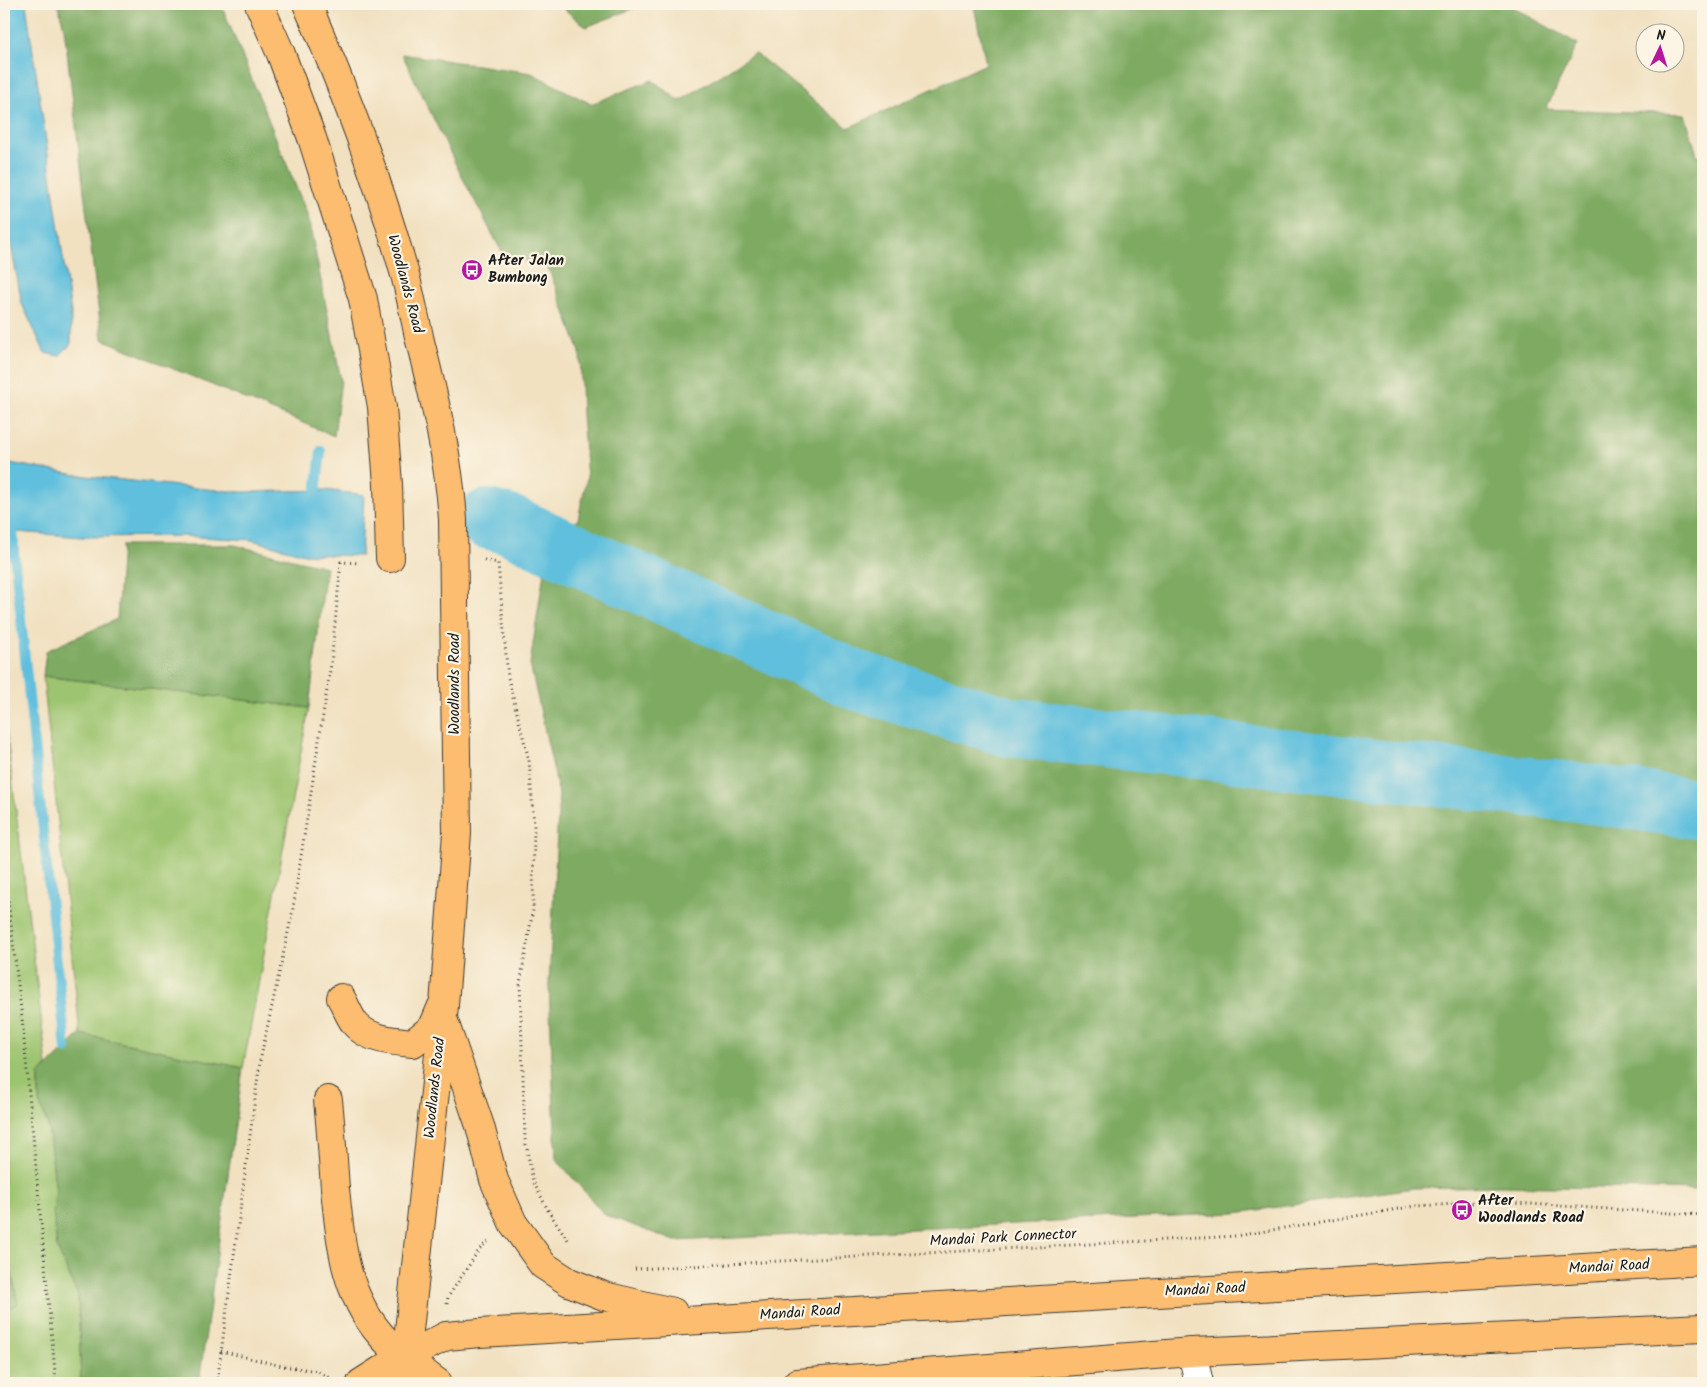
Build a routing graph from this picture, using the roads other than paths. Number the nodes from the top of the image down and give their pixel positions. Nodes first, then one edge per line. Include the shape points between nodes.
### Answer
1 (259, 4) edge
2 (307, 4) edge
3 (390, 558) dead end
4 (341, 998) dead end
5 (443, 1009) junction
6 (328, 1100) dead end
7 (1703, 1261) edge
8 (706, 1319) junction
9 (1703, 1328) edge
10 (1192, 1352) junction
11 (404, 1371) edge
12 (361, 1383) edge
13 (438, 1383) edge
14 (796, 1383) edge
15 (1199, 1383) edge

1 - 3 main road via 282,54 312,138 363,299 382,407
2 - 5 main road, Woodlands Road via 354,120 405,276 437,407 453,520 466,559 457,833
4 - 5 main road via 356,1025 372,1036 394,1041 413,1043 433,1027
5 - 8 main road via 494,1180 513,1223 543,1265 569,1282 604,1296
5 - 11 main road, Woodlands Road
6 - 11 main road via 342,1256 354,1292 367,1317
7 - 8 main road, Mandai Road
8 - 11 main road, Mandai Road via 446,1336
9 - 10 main road
10 - 14 main road
10 - 15 street
11 - 12 main road via 383,1369
11 - 13 main road

